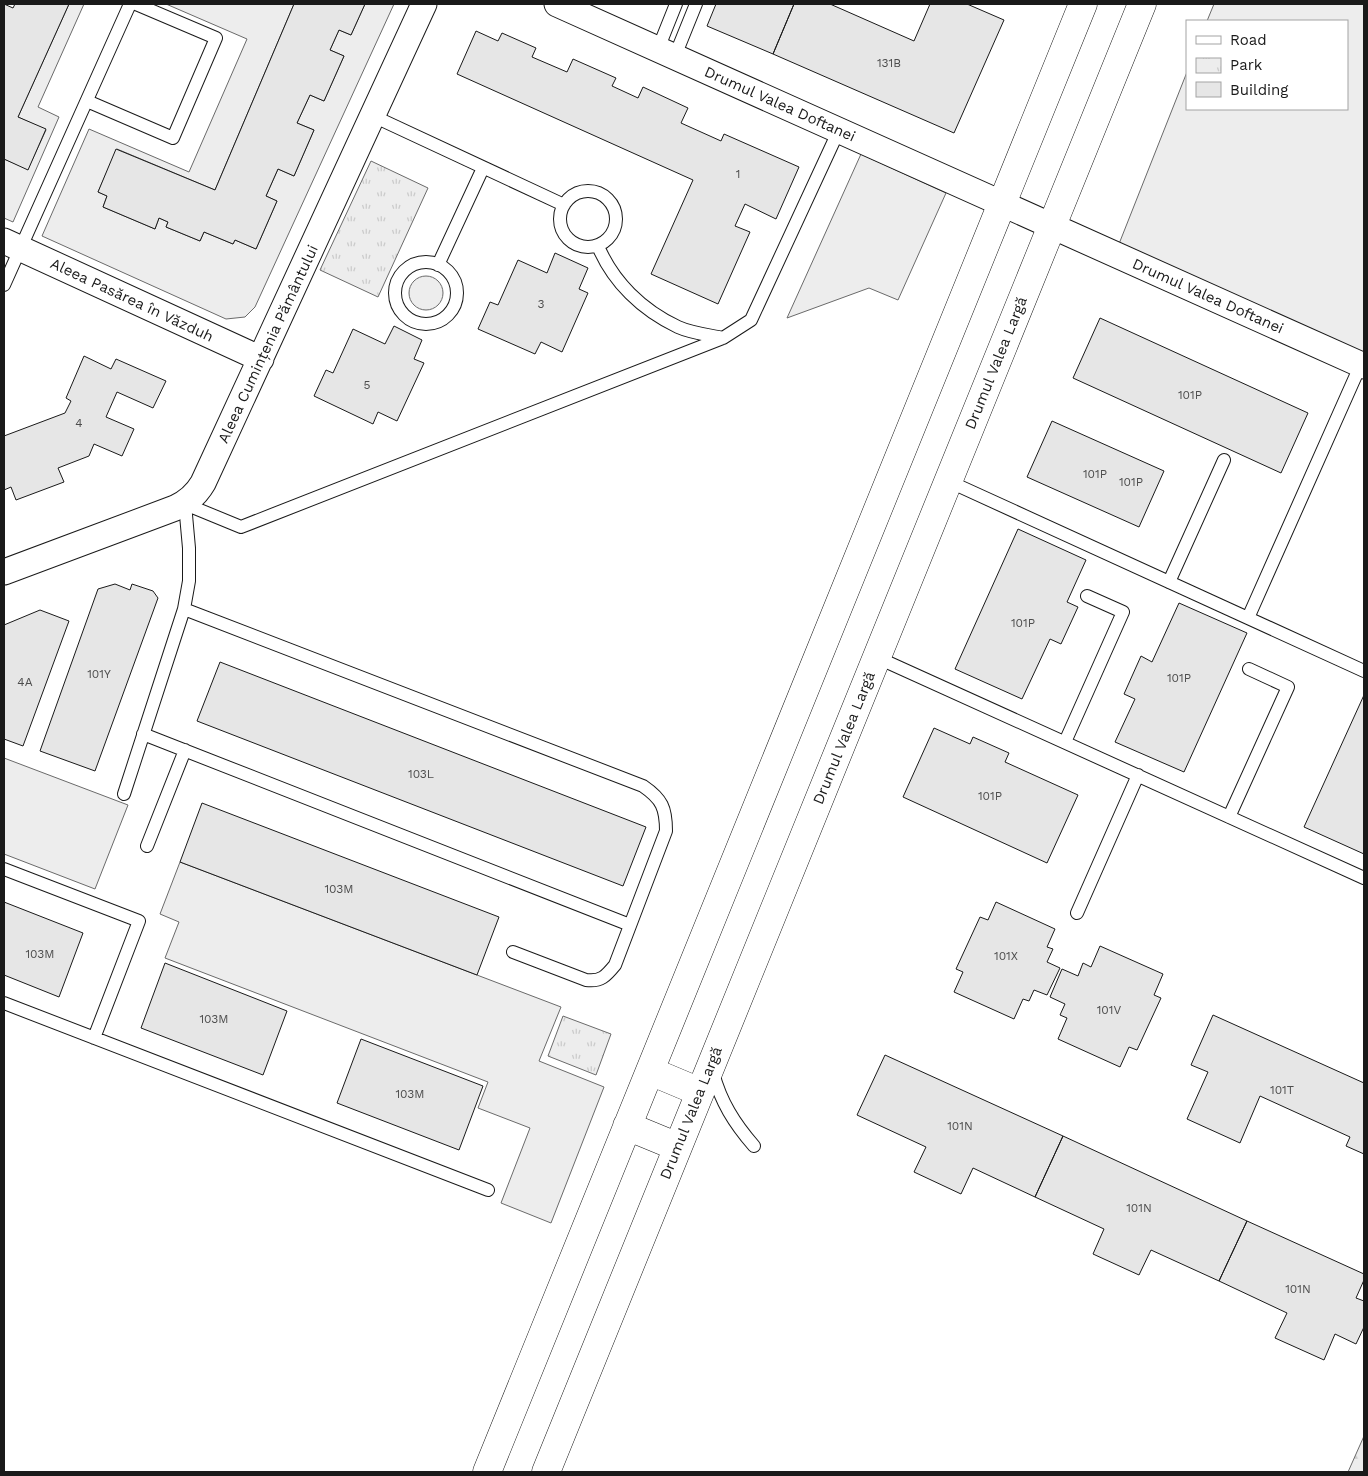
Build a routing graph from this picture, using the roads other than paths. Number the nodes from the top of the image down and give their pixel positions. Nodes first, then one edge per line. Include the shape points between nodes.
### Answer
1 (130, 4) edge
2 (136, 4) edge
3 (424, 4) edge
4 (557, 4) edge
5 (676, 4) edge
6 (696, 4) edge
7 (1083, 4) edge
8 (1142, 4) edge
9 (666, 53) junction
10 (87, 101) junction
11 (373, 116) junction
12 (839, 130) junction
13 (483, 168) junction
14 (1002, 204) junction
15 (564, 205) junction
16 (1052, 225) junction
17 (12, 244) edge
18 (598, 246) junction
19 (438, 265) junction
20 (4, 285) edge
21 (723, 338) junction
22 (261, 359) junction
23 (1362, 365) edge
24 (1224, 460) dead end
25 (948, 481) junction
26 (185, 504) junction
27 (4, 572) edge
28 (1169, 582) junction
29 (1087, 596) dead end
30 (184, 609) junction
31 (1248, 618) junction
32 (876, 657) junction
33 (1249, 670) dead end
34 (1364, 671) edge
35 (143, 734) junction
36 (1065, 742) junction
37 (185, 750) junction
38 (1138, 775) junction
39 (124, 794) dead end
40 (1229, 817) junction
41 (147, 846) dead end
42 (4, 869) edge
43 (1364, 878) edge
44 (1078, 913) dead end
45 (630, 925) junction
46 (513, 952) dead end
47 (4, 1003) edge
48 (94, 1038) junction
49 (711, 1066) junction
50 (650, 1071) junction
51 (700, 1092) junction
52 (627, 1126) junction
53 (754, 1146) dead end
54 (678, 1147) junction
55 (488, 1190) dead end
56 (487, 1472) edge
57 (546, 1472) edge

1 - 10 lane
2 - 10 lane via 216,38 173,138
3 - 11 street, Aleea Cumințenia Pământului
4 - 9 street, Drumul Valea Doftanei
5 - 9 lane
6 - 9 lane
7 - 14 main road
8 - 16 main road, Drumul Valea Largă
9 - 12 street, Drumul Valea Doftanei
10 - 17 lane
11 - 13 lane
11 - 22 street, Aleea Cumințenia Pământului
12 - 14 street, Drumul Valea Doftanei
12 - 21 lane via 751,320
13 - 15 lane
13 - 19 lane
14 - 16 street, Drumul Valea Doftanei
14 - 50 main road
15 - 18 lane via 560,222 566,238 581,247
15 - 18 lane via 569,198 585,192 594,192 609,201 616,217 615,226 612,234
16 - 23 street, Drumul Valea Doftanei
16 - 25 main road, Drumul Valea Largă
17 - 20 lane
17 - 22 street, Aleea Pasărea în Văzduh
18 - 21 lane via 619,282 658,316 679,328
19 - 19 lane via 428,262 409,268 397,284 395,294 402,312 419,323 439,322 447,316 457,298 453,278
21 - 26 lane via 241,527
22 - 26 street, Aleea Cumințenia Pământului via 203,483
23 - 31 lane
24 - 28 lane
25 - 28 lane
25 - 32 main road, Drumul Valea Largă
26 - 27 street, Aleea Cumințenia Pământului
26 - 30 lane via 189,581
28 - 31 lane
29 - 36 lane via 1123,612
30 - 35 lane
30 - 45 lane via 643,786 663,805 666,831
31 - 34 lane
32 - 36 lane
32 - 49 main road, Drumul Valea Largă
33 - 40 lane via 1288,687
35 - 37 lane
35 - 39 lane
36 - 38 lane
37 - 41 lane
37 - 45 lane
38 - 40 lane
38 - 44 lane
40 - 43 lane
42 - 48 lane via 139,921
45 - 46 lane via 616,965 606,977 597,981
47 - 48 lane
48 - 55 lane
49 - 51 main road, Drumul Valea Largă
49 - 53 lane via 723,1102
50 - 51 main road
50 - 52 main road
51 - 54 main road, Drumul Valea Largă
52 - 54 main road
52 - 56 main road
54 - 57 main road, Drumul Valea Largă

